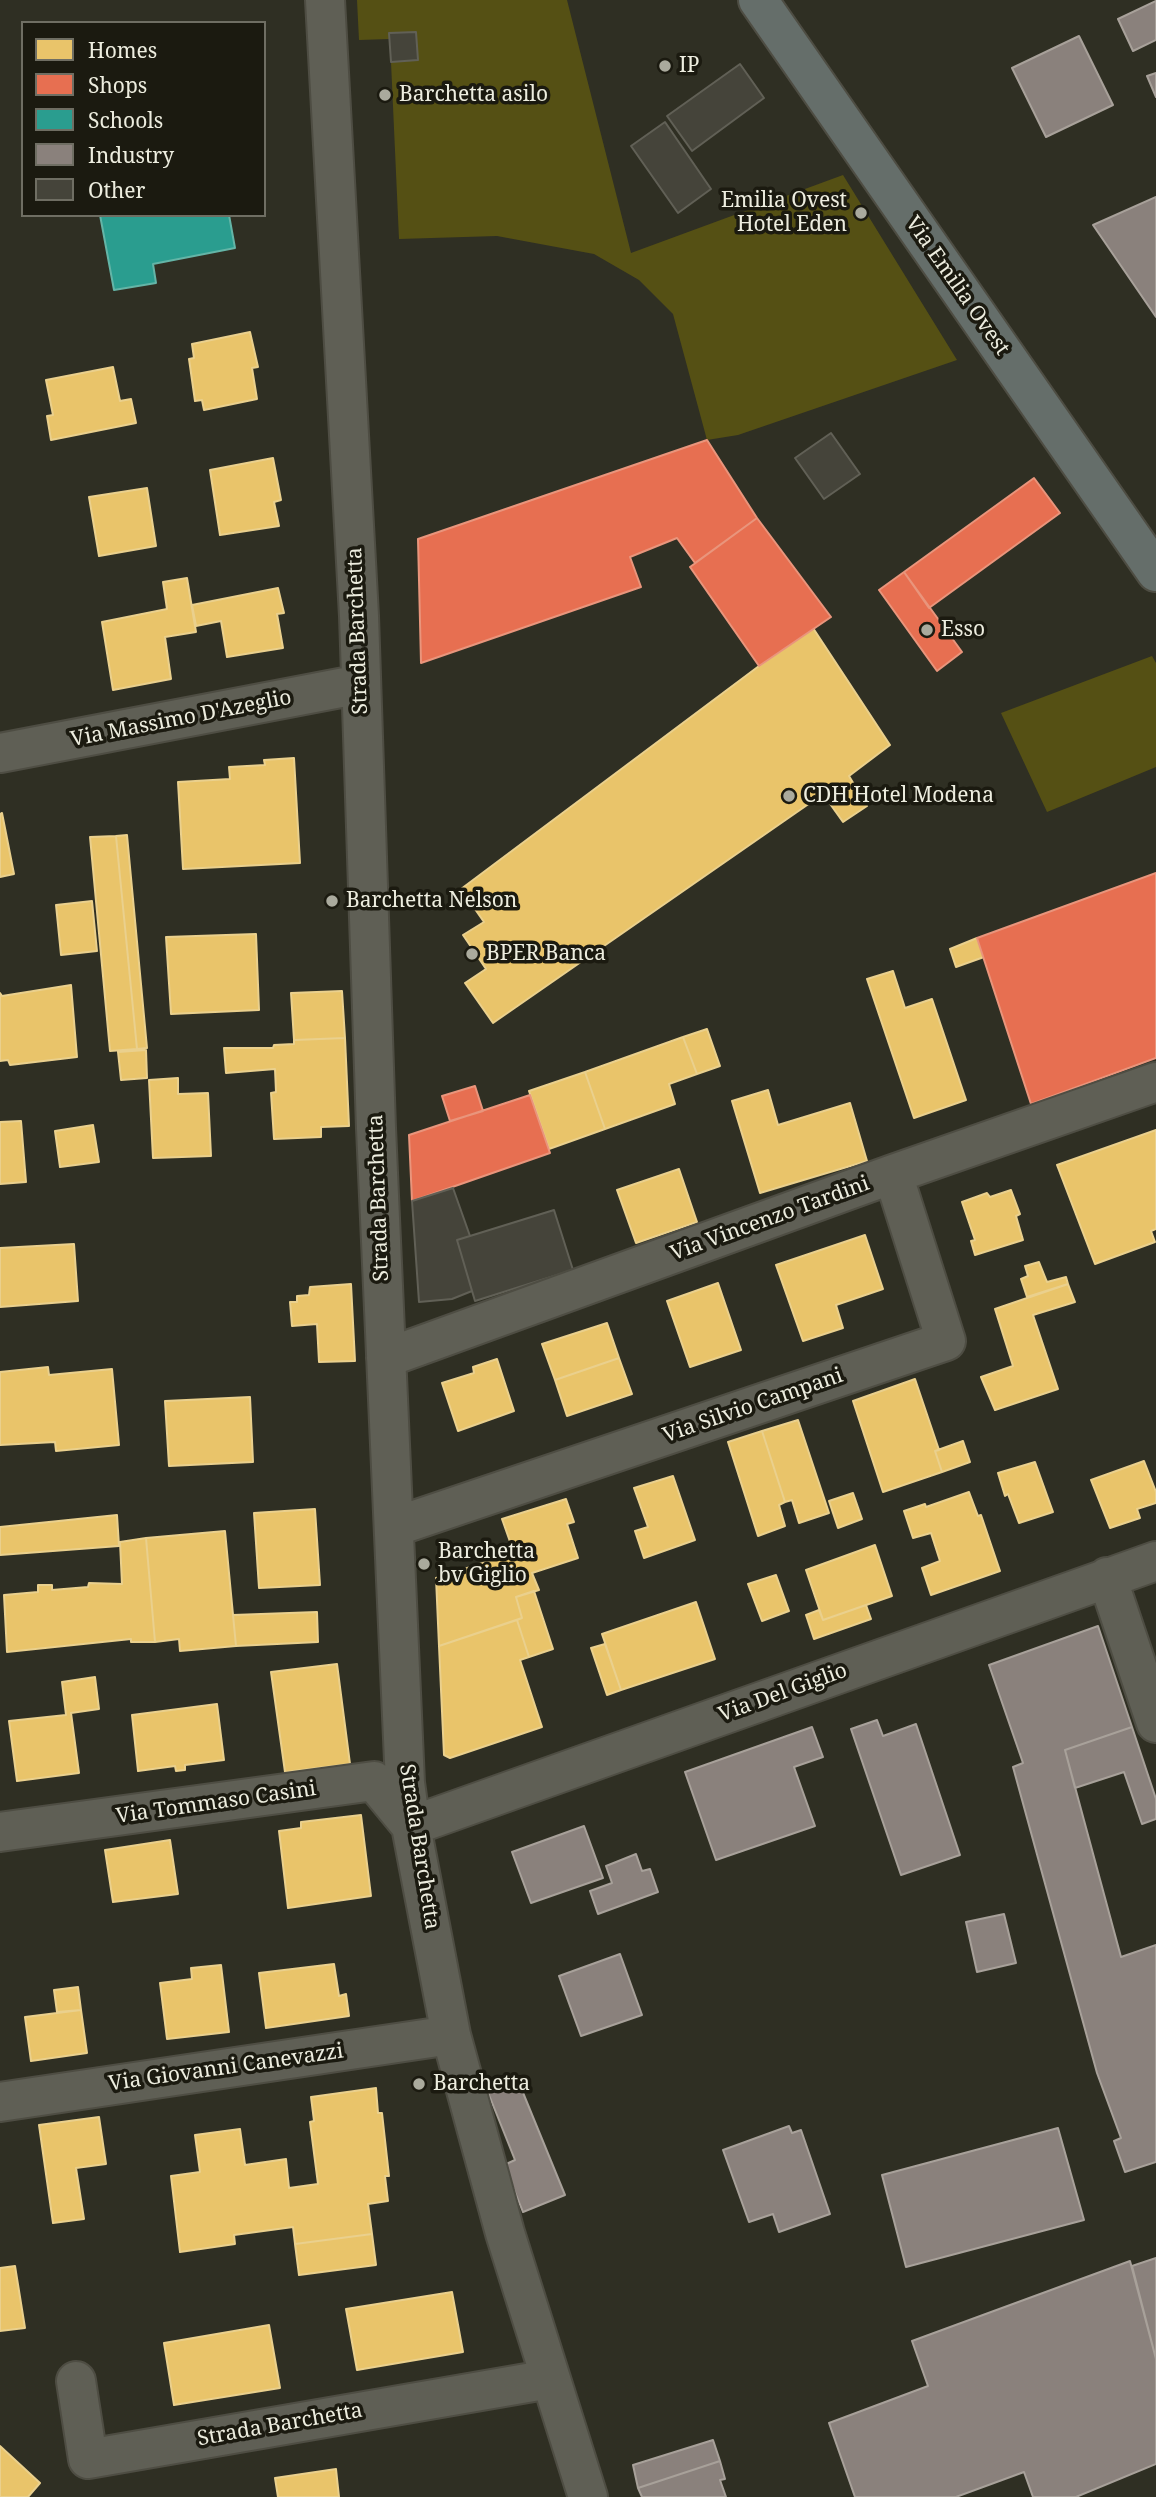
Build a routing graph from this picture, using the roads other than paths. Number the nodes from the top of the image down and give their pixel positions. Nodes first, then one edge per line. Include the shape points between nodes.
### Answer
1 (325, 0) edge
2 (758, 0) edge
3 (1156, 572) edge
4 (361, 684) junction
5 (0, 753) edge
6 (1156, 1082) edge
7 (893, 1174) junction
8 (386, 1358) junction
9 (394, 1527) junction
10 (1156, 1561) edge
11 (1107, 1577) junction
12 (1156, 1723) edge
13 (411, 1826) junction
14 (0, 1832) edge
15 (451, 2035) junction
16 (0, 2102) edge
17 (550, 2379) junction
18 (76, 2381) dead end
19 (588, 2497) edge

1 - 4 street, Strada Barchetta
2 - 3 main road, Via Emilia Ovest
4 - 5 street, Via Massimo D'Azeglio
4 - 8 street, Strada Barchetta
6 - 7 street, Via Vincenzo Tardini
7 - 8 street, Via Vincenzo Tardini
7 - 9 street, Via Silvio Campani via 946,1341
8 - 9 street, Strada Barchetta
9 - 13 street, Strada Barchetta via 405,1783
10 - 11 street, Via Del Giglio
11 - 12 street
11 - 13 street, Via Del Giglio
13 - 14 street, Via Tommaso Casini via 374,1782
13 - 15 street, Strada Barchetta
15 - 16 street, Via Giovanni Canevazzi
15 - 17 street, Strada Barchetta
17 - 18 street, Strada Barchetta via 88,2459
17 - 19 street, Strada Barchetta

